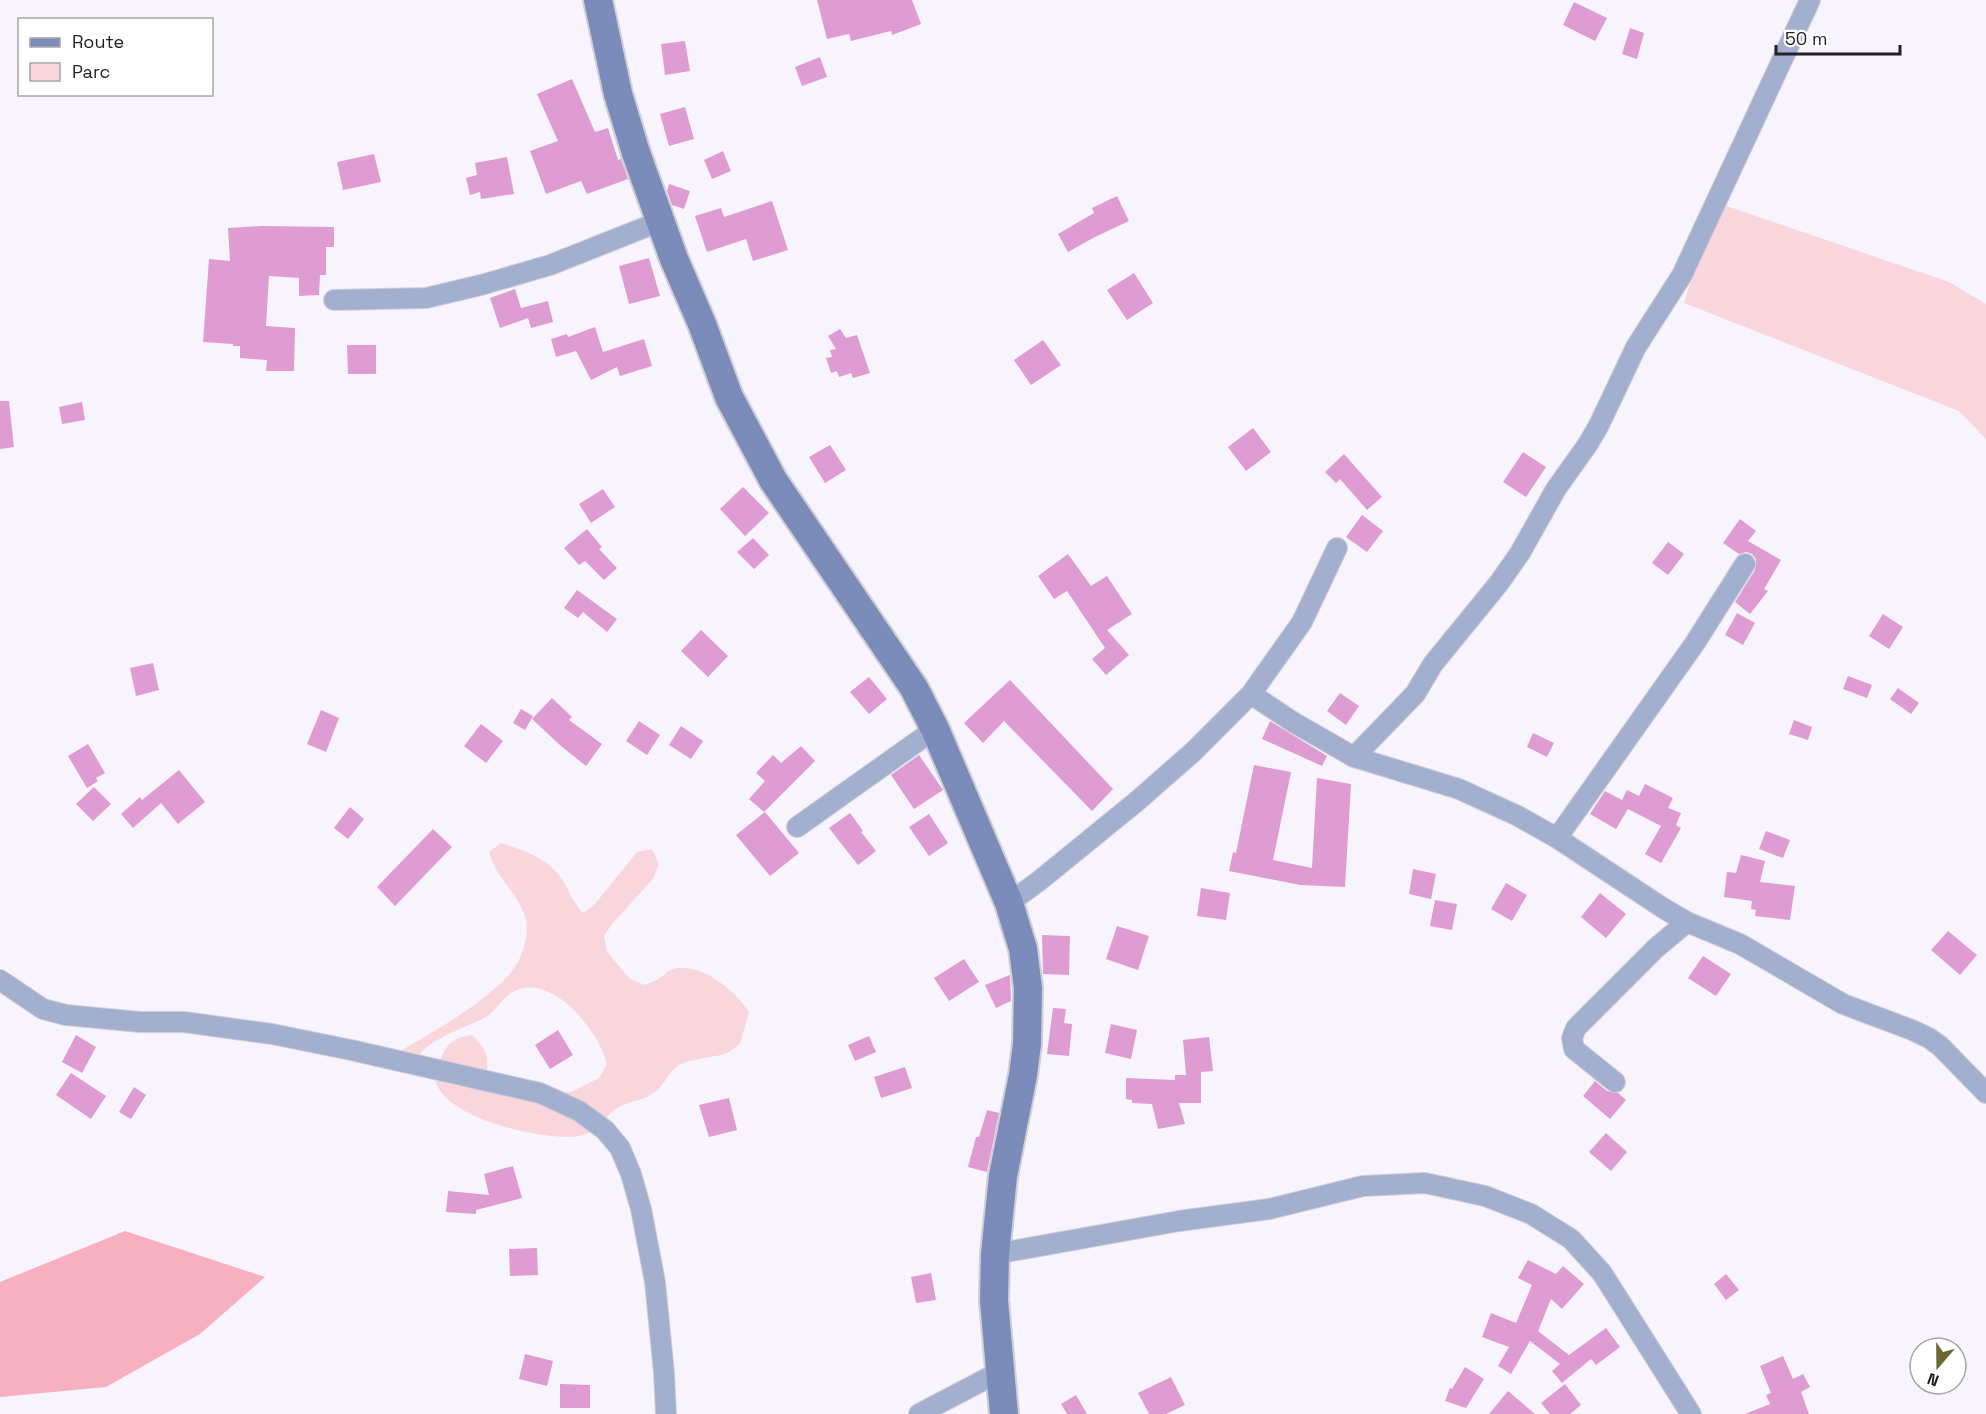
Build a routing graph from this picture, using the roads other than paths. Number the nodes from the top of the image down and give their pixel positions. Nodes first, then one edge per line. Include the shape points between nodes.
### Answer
1 (598, 0) edge
2 (1810, 0) edge
3 (661, 222) junction
4 (333, 300) dead end
5 (1337, 548) dead end
6 (1745, 564) dead end
7 (1251, 694) junction
8 (935, 729) junction
9 (1354, 757) junction
10 (797, 827) dead end
11 (1557, 838) junction
12 (1009, 903) junction
13 (1687, 922) junction
14 (0, 980) edge
15 (1615, 1082) dead end
16 (1986, 1093) edge
17 (995, 1254) junction
18 (1000, 1371) junction
19 (666, 1414) edge
20 (919, 1414) edge
21 (1004, 1414) edge
22 (1691, 1414) edge

1 - 3 street via 618,94
2 - 9 street via 1682,275 1636,347 1588,444 1499,583 1433,664 1415,694
3 - 4 street via 550,265 481,285 426,297
3 - 8 street via 729,397 767,469 896,660
5 - 7 street via 1302,622
6 - 11 street via 1695,643
7 - 9 street
7 - 12 street via 1136,802
8 - 10 street
8 - 12 street
9 - 11 street via 1460,789
11 - 13 street
12 - 17 street via 1023,949 1029,1018 1023,1075 1002,1176
13 - 15 street via 1576,1028 1572,1038 1574,1049
13 - 16 street via 1740,944 1843,1004 1929,1038
14 - 19 street via 43,1009 66,1016 184,1022 283,1036 540,1093 579,1111 605,1130 620,1148 631,1174 655,1282
17 - 18 street via 994,1301
17 - 22 street via 1269,1209 1363,1186 1425,1183 1485,1196 1531,1214 1571,1239 1602,1273
18 - 20 street
18 - 21 street

